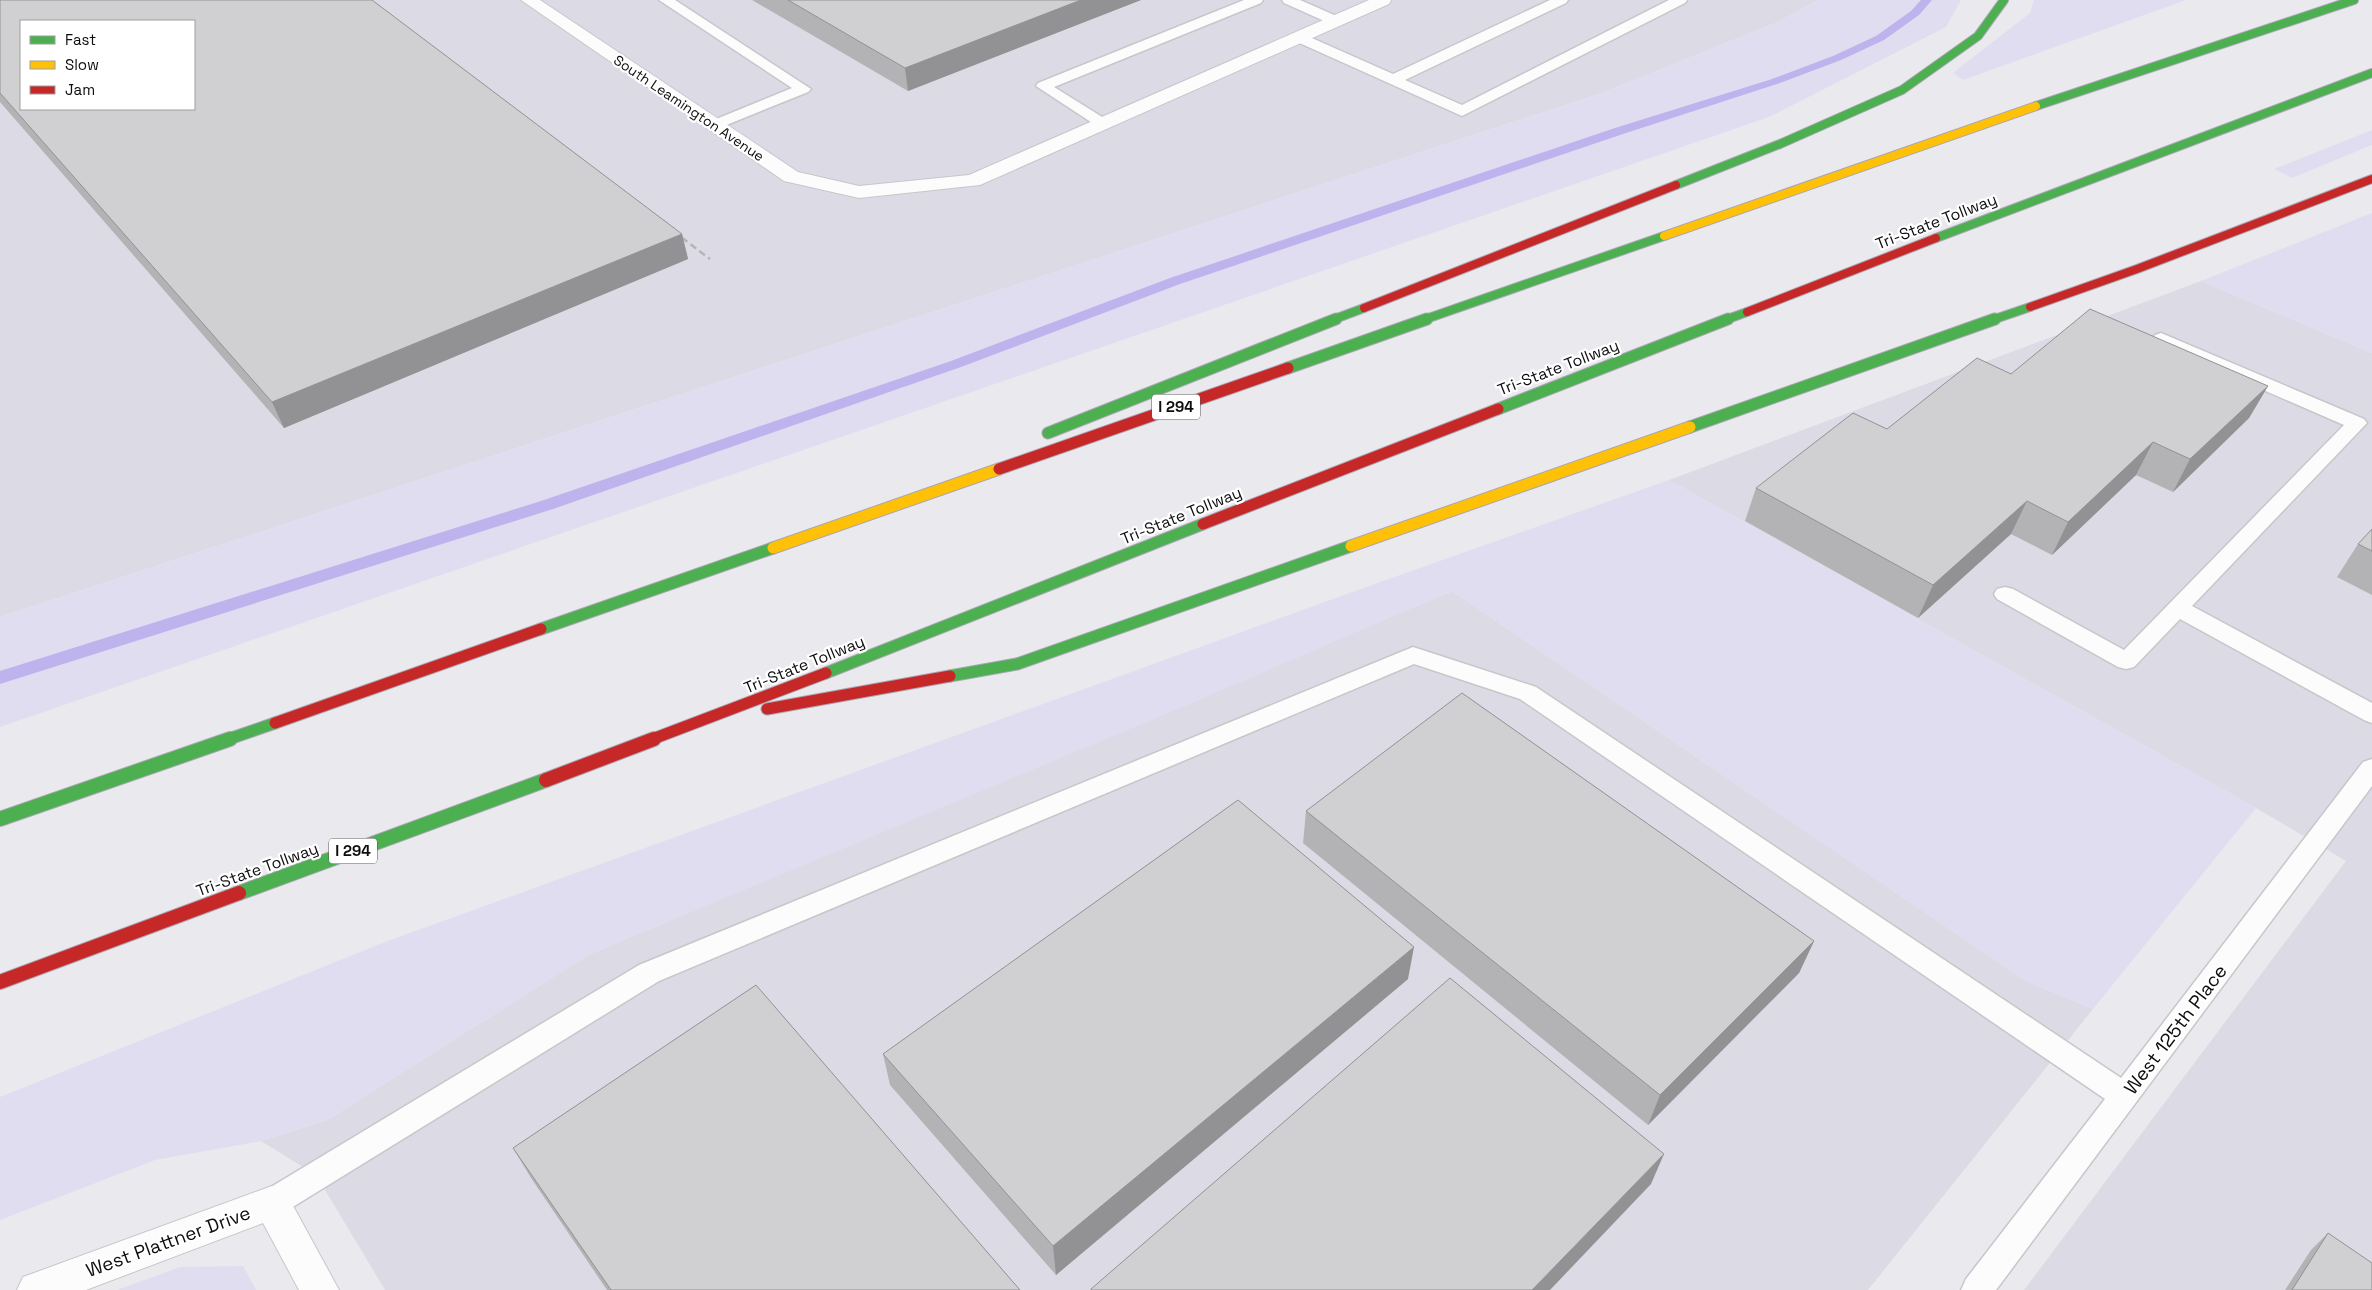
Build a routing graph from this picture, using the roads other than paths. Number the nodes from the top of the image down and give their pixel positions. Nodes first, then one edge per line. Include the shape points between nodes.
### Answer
1 (529, 0) edge
2 (666, 0) edge
3 (1256, 0) edge
4 (1288, 0) edge
5 (1384, 0) edge
6 (1561, 0) edge
7 (1680, 0) edge
8 (2004, 0) edge
9 (2354, 0) edge
10 (1336, 21) junction
11 (1300, 38) junction
12 (2372, 73) edge
13 (1393, 80) junction
14 (1102, 123) junction
15 (714, 125) junction
16 (2372, 179) edge
17 (2161, 339) edge
18 (1040, 436) dead end
19 (911, 487) dead end
20 (2005, 594) dead end
21 (633, 597) junction
22 (2178, 608) junction
23 (2372, 714) edge
24 (706, 720) junction
25 (2372, 768) edge
26 (0, 819) edge
27 (0, 982) edge
28 (2124, 1096) junction
29 (272, 1203) junction
30 (36, 1290) edge
31 (320, 1290) edge
32 (1977, 1290) edge

1 - 15 street, South Leamington Avenue
2 - 15 lane via 803,89
3 - 14 lane via 1043,86
4 - 10 lane
5 - 10 street, South Leamington Avenue
6 - 13 lane
7 - 13 lane via 1462,111
8 - 18 highway via 1978,36 1902,90 1780,144
9 - 21 highway, I 294 via 2097,85
10 - 11 street, South Leamington Avenue
11 - 13 lane
11 - 14 street, South Leamington Avenue
12 - 24 highway, Tri-State Tollway / I 294 via 2085,180
14 - 15 street, South Leamington Avenue via 973,181 859,192 791,177
16 - 24 highway via 2128,272 1017,664
17 - 22 lane via 2357,423
19 - 21 highway
20 - 22 lane via 2126,661
21 - 26 highway, I 294
22 - 23 lane
24 - 27 highway, Tri-State Tollway / I 294
25 - 28 lane, West 125th Place
28 - 29 lane via 1528,693 1414,655 649,973
28 - 32 lane, West 125th Place
29 - 30 street, West Plattner Drive
29 - 31 street

